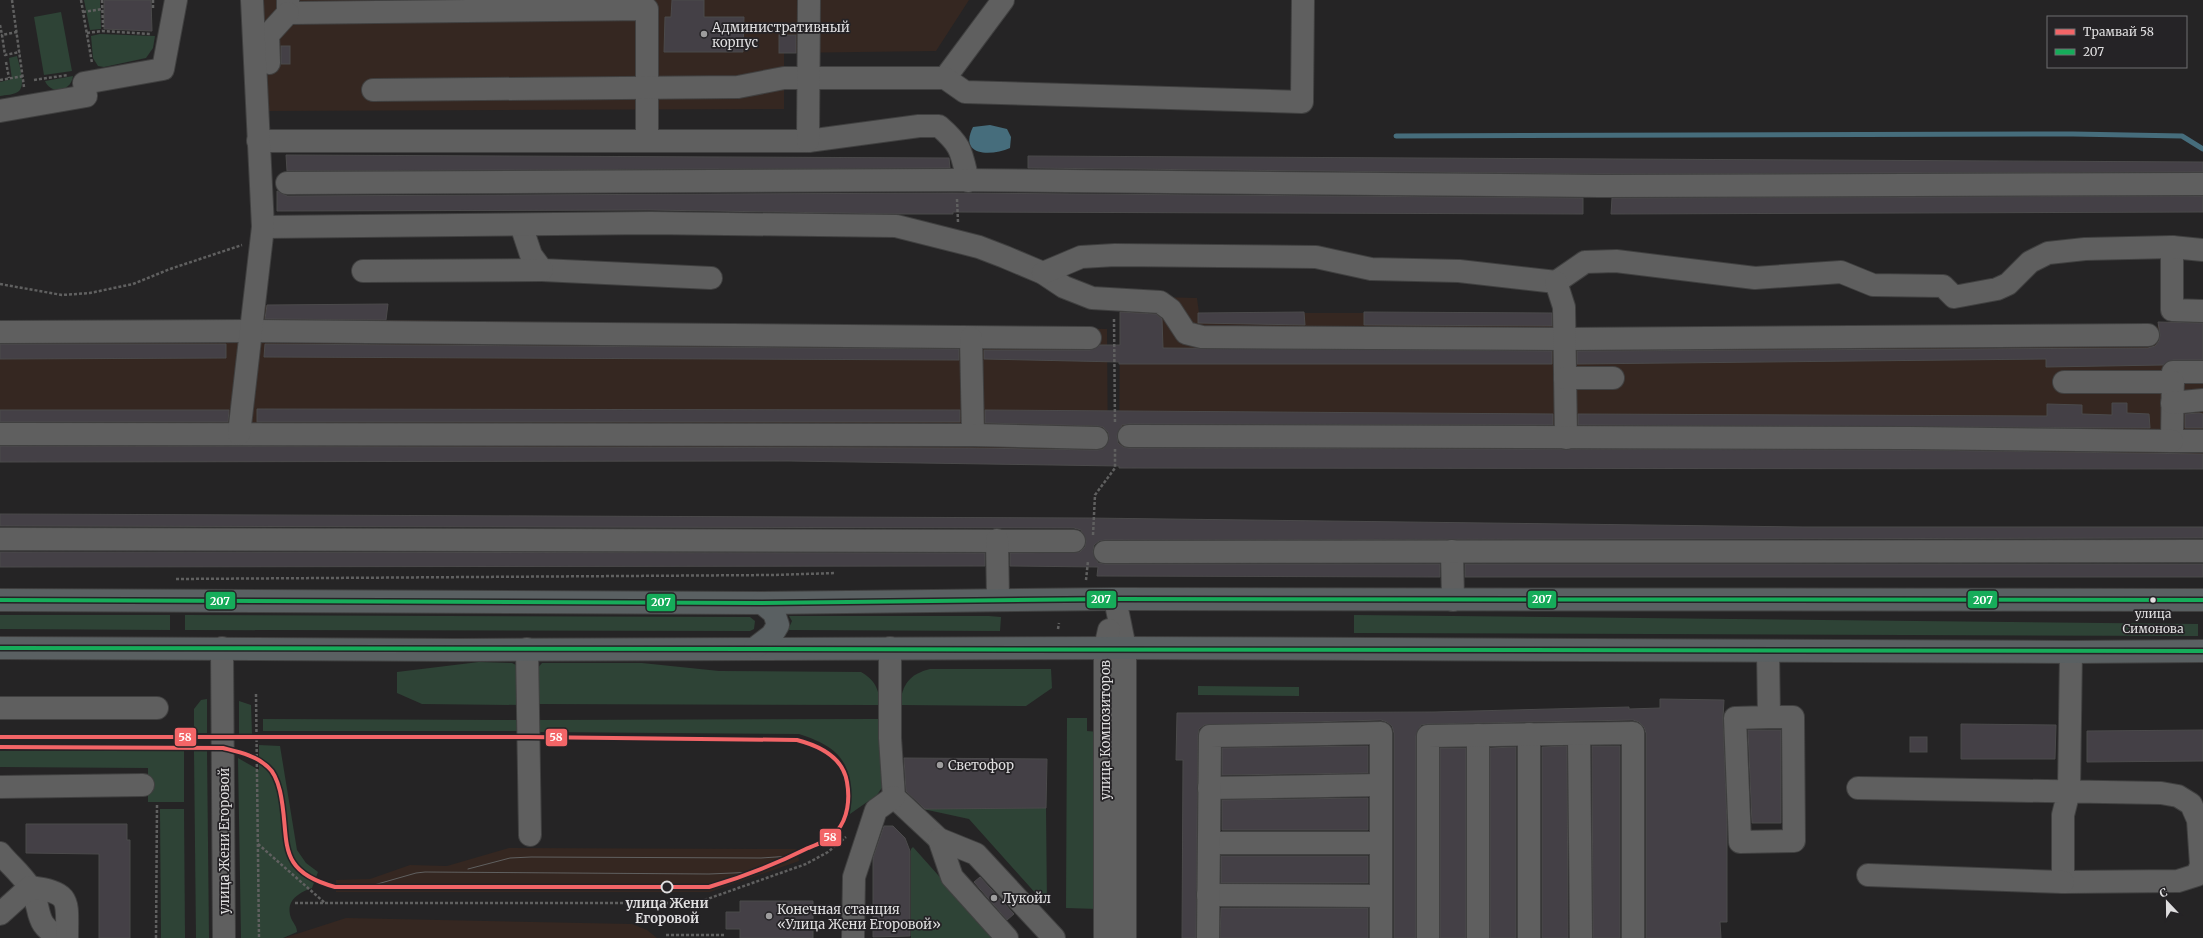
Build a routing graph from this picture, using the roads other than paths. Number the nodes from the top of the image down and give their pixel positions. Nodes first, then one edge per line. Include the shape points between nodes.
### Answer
1 (176, 0) edge
2 (252, 0) edge
3 (809, 0) edge
4 (1003, 0) edge
5 (1303, 0) edge
6 (288, 7) edge
7 (269, 63) dead end
8 (945, 78) junction
9 (809, 79) junction
10 (647, 88) junction
11 (373, 90) dead end
12 (0, 111) edge
13 (647, 140) junction
14 (808, 141) junction
15 (258, 142) junction
16 (962, 181) junction
17 (287, 183) dead end
18 (2203, 184) edge
19 (521, 225) junction
20 (262, 234) junction
21 (2172, 247) junction
22 (2203, 250) edge
23 (542, 270) junction
24 (364, 271) dead end
25 (1043, 272) junction
26 (711, 278) dead end
27 (1556, 282) junction
28 (2203, 311) edge
29 (251, 331) junction
30 (0, 332) edge
31 (2148, 335) dead end
32 (971, 338) junction
33 (1090, 338) dead end
34 (1564, 339) junction
35 (2203, 372) edge
36 (1565, 378) junction
37 (1613, 378) dead end
38 (2064, 382) dead end
39 (2172, 393) junction
40 (2203, 400) edge
41 (0, 434) edge
42 (239, 434) junction
43 (973, 435) junction
44 (1129, 436) dead end
45 (1097, 438) dead end
46 (1566, 438) junction
47 (2172, 441) junction
48 (2203, 441) edge
49 (0, 539) edge
50 (997, 540) junction
51 (1074, 541) dead end
52 (1452, 551) junction
53 (2203, 551) edge
54 (1105, 552) dead end
55 (998, 599) junction
56 (1115, 599) junction
57 (0, 600) edge
58 (1453, 600) junction
59 (2203, 600) edge
60 (762, 603) junction
61 (0, 648) edge
62 (222, 648) junction
63 (755, 648) junction
64 (890, 648) junction
65 (1115, 648) junction
66 (527, 649) junction
67 (1768, 651) junction
68 (2203, 651) edge
69 (2071, 652) junction
70 (0, 708) edge
71 (157, 708) dead end
72 (1769, 717) junction
73 (1529, 734) junction
74 (1579, 734) junction
75 (1478, 735) junction
76 (143, 785) dead end
77 (1381, 785) junction
78 (0, 788) edge
79 (1209, 788) junction
80 (1858, 788) dead end
81 (2069, 791) junction
82 (894, 797) junction
83 (530, 835) dead end
84 (938, 839) junction
85 (1209, 843) junction
86 (1381, 843) junction
87 (0, 853) edge
88 (1868, 875) dead end
89 (2063, 882) junction
90 (30, 887) junction
91 (1208, 895) junction
92 (1381, 896) junction
93 (0, 914) edge
94 (63, 938) edge
95 (66, 938) edge
96 (224, 938) edge
97 (853, 938) edge
98 (1007, 938) edge
99 (1054, 938) edge
100 (1105, 938) edge
101 (1125, 938) edge
102 (1208, 938) edge
103 (1381, 938) edge
104 (1428, 938) edge
105 (1478, 938) edge
106 (1529, 938) edge
107 (1581, 938) edge
108 (1633, 938) edge

1 - 12 street via 163,69 84,83 86,96
2 - 15 street
3 - 9 street
4 - 8 street
5 - 8 street via 1302,102 964,92
6 - 7 street via 268,35
6 - 10 street via 647,9
8 - 9 street
9 - 10 street via 784,78 738,87
9 - 14 street
10 - 11 street
10 - 13 street
13 - 14 street
13 - 15 street
14 - 16 street via 919,126 939,126 955,140 962,152
15 - 20 street
16 - 17 street
16 - 18 street via 1592,186
19 - 20 street
19 - 23 street via 531,255
19 - 25 street via 650,223 896,226 979,248
20 - 29 street
21 - 22 street
21 - 27 street via 2085,249 2048,253 2030,262 2008,284 1954,297 1943,286 1873,284 1841,272 1755,278 1616,261 1585,262
21 - 28 street via 2172,310
23 - 24 street
23 - 26 street
25 - 27 street via 1081,256 1316,257 1371,269 1459,271
25 - 34 street via 1064,287 1092,298 1160,302 1171,310 1186,333 1202,337
27 - 34 street via 1564,306
29 - 30 street
29 - 32 street
29 - 42 street
31 - 34 street
32 - 33 street
32 - 43 street
34 - 36 street
35 - 39 street via 2173,372
36 - 37 street
36 - 46 street
38 - 39 street
39 - 40 street
39 - 47 street
41 - 42 street
42 - 43 street
43 - 45 street
44 - 46 street
46 - 47 street
47 - 48 street
49 - 50 street
50 - 51 street
50 - 55 street
52 - 53 street
52 - 54 street
52 - 58 street
55 - 56 main road
55 - 60 main road
56 - 58 main road
56 - 65 street, улица Композиторов
57 - 60 main road
58 - 59 main road
60 - 63 main road via 774,613 778,625 772,635
61 - 62 main road
62 - 66 main road
62 - 96 street, улица Жени Егоровой
63 - 64 main road
63 - 66 main road
64 - 65 main road
64 - 82 street via 890,738
65 - 67 main road
65 - 100 street, улица Композиторов
65 - 101 street, улица Композиторов
66 - 83 street
67 - 69 main road
67 - 72 street
68 - 69 main road
69 - 81 street
70 - 71 street
72 - 72 street via 1735,718 1740,842 1794,841 1792,717
73 - 74 street
73 - 75 street
73 - 106 street
74 - 107 street
74 - 108 street via 1633,733
75 - 104 street via 1428,736
75 - 105 street
76 - 78 street
77 - 79 street
77 - 79 street via 1381,733 1210,736
77 - 86 street
79 - 85 street
80 - 81 street
81 - 89 street via 2063,815
81 - 89 street via 2161,793 2178,796 2191,804 2198,820 2201,866 2197,875 2178,881
82 - 84 street
82 - 97 street via 876,810 854,877
84 - 98 street via 952,877
84 - 99 street via 976,854
85 - 86 street
85 - 91 street
86 - 92 street
87 - 90 street
88 - 89 street
90 - 93 street
90 - 94 street via 43,924 52,934
90 - 95 street via 54,890 62,897 66,907
91 - 92 street
91 - 102 street
92 - 103 street

